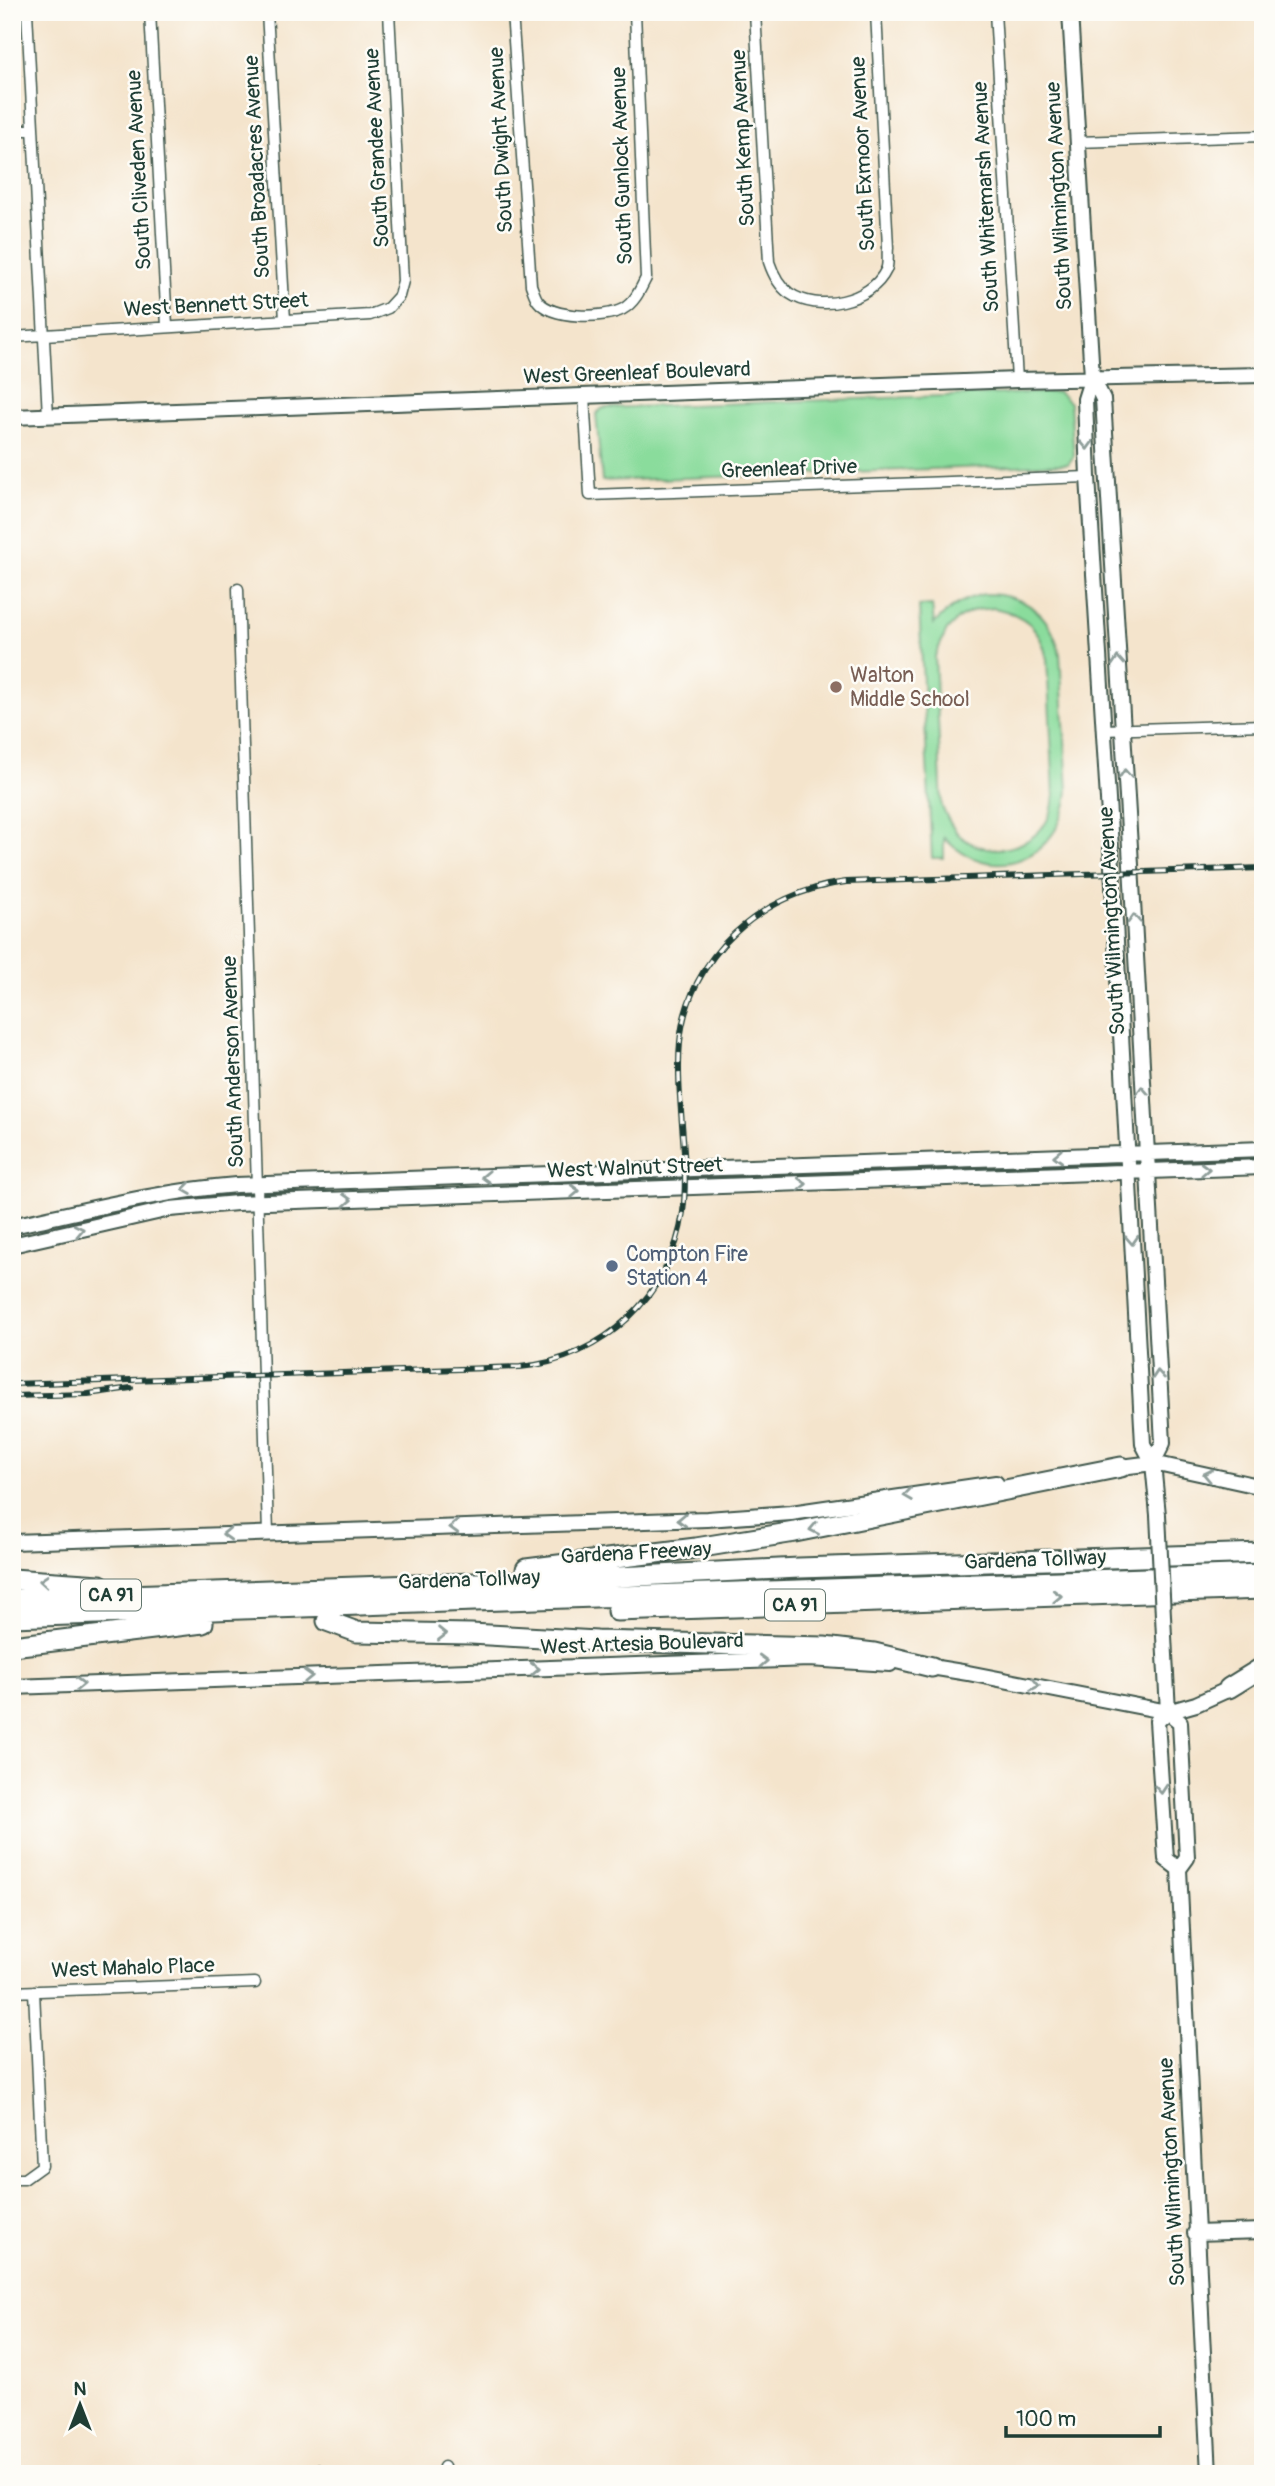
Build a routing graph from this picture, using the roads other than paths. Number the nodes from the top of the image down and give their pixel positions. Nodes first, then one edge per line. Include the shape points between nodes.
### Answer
1 (27, 12) edge
2 (150, 12) edge
3 (267, 12) edge
4 (389, 12) edge
5 (512, 12) edge
6 (635, 12) edge
7 (755, 12) edge
8 (876, 12) edge
9 (995, 12) edge
10 (1070, 12) edge
11 (12, 130) edge
12 (33, 130) junction
13 (1263, 136) edge
14 (1077, 142) junction
15 (769, 262) joint
16 (528, 266) joint
17 (403, 281) joint
18 (285, 320) junction
19 (167, 326) junction
20 (44, 335) junction
21 (12, 337) edge
22 (1263, 375) edge
23 (1092, 377) junction
24 (1017, 380) junction
25 (584, 396) junction
26 (48, 416) junction
27 (12, 417) edge
28 (1088, 477) junction
29 (238, 589) dead end
30 (1263, 725) edge
31 (1123, 729) junction
32 (1103, 730) junction
33 (1263, 1149) edge
34 (1146, 1153) junction
35 (1127, 1154) junction
36 (1263, 1167) edge
37 (1128, 1171) junction
38 (1147, 1171) junction
39 (256, 1184) junction
40 (256, 1203) junction
41 (12, 1226) edge
42 (12, 1245) edge
43 (1153, 1463) junction
44 (1121, 1467) junction
45 (1263, 1487) edge
46 (268, 1533) junction
47 (12, 1542) edge
48 (1263, 1553) edge
49 (1263, 1565) edge
50 (1263, 1574) edge
51 (12, 1579) edge
52 (368, 1586) junction
53 (1263, 1590) edge
54 (210, 1592) junction
55 (12, 1599) edge
56 (12, 1608) edge
57 (12, 1618) edge
58 (327, 1621) junction
59 (202, 1623) junction
60 (12, 1628) edge
61 (12, 1646) edge
62 (932, 1667) junction
63 (1263, 1667) edge
64 (1263, 1678) edge
65 (12, 1687) edge
66 (1230, 1688) junction
67 (1168, 1712) junction
68 (1179, 1869) junction
69 (255, 1983) dead end
70 (34, 1991) junction
71 (12, 1992) edge
72 (12, 2179) edge
73 (1263, 2231) edge
74 (1195, 2233) junction
75 (1209, 2474) edge

1 - 12 street
2 - 19 street, South Cliveden Avenue
3 - 18 street, South Broadacres Avenue
4 - 17 street, South Grandee Avenue
5 - 16 street, South Dwight Avenue
6 - 16 street, South Gunlock Avenue via 646,278 638,295 624,308 607,314 556,313 539,302
7 - 15 street, South Kemp Avenue
8 - 15 street, South Exmoor Avenue via 887,268 873,287 858,297 826,303 803,301 788,292 775,279
9 - 24 street, South Whitemarsh Avenue
10 - 14 main road, South Wilmington Avenue
11 - 12 street
12 - 20 street
13 - 14 street
14 - 23 main road, South Wilmington Avenue
17 - 18 street, West Bennett Street via 399,296 388,308 370,315
18 - 19 street, West Bennett Street
19 - 20 street, West Bennett Street
20 - 21 street, West Bennett Street
20 - 26 street
22 - 23 main road, West Greenleaf Boulevard
23 - 24 main road, West Greenleaf Boulevard
23 -> 28 main road, South Wilmington Avenue via 1085,399
31 -> 23 main road, South Wilmington Avenue via 1103,399
24 - 25 main road, West Greenleaf Boulevard
25 - 26 main road, West Greenleaf Boulevard
25 - 28 street, Greenleaf Drive via 590,495
26 - 27 main road, West Greenleaf Boulevard
28 - 32 main road, South Wilmington Avenue
29 - 39 street, South Anderson Avenue
30 - 31 street
31 - 32 street
34 -> 31 main road, South Wilmington Avenue
32 - 35 main road, South Wilmington Avenue
33 - 34 main road, West Walnut Street
34 - 35 main road, West Walnut Street
34 - 38 main road, South Wilmington Avenue
35 - 37 main road, South Wilmington Avenue
35 -> 39 main road, West Walnut Street
38 -> 36 main road, West Walnut Street
37 - 38 main road, West Walnut Street
40 -> 37 main road, West Walnut Street
37 -> 43 main road, South Wilmington Avenue via 1143,1444
43 -> 38 main road, South Wilmington Avenue via 1163,1443
39 - 40 street, South Anderson Avenue
39 -> 41 main road, West Walnut Street via 189,1188
42 -> 40 main road, West Walnut Street via 170,1209
40 - 46 street, South Anderson Avenue
43 - 44 main road
45 -> 43 main road
43 - 67 main road, South Wilmington Avenue, bridge
44 -> 46 main road via 782,1513
44 -> 52 highway via 696,1548
46 -> 47 main road
48 - 52 highway, Gardena Freeway / CA 91
49 - 56 highway, Gardena Tollway
50 - 57 highway, Gardena Tollway
54 -> 51 highway
52 - 54 highway, Gardena Freeway / CA 91
58 -> 53 highway, CA 91
54 - 55 highway, Gardena Freeway / CA 91
58 - 59 highway, CA 91
58 -> 62 highway via 356,1632 824,1647
59 - 60 highway, CA 91
59 - 61 highway
65 -> 62 main road, West Artesia Boulevard via 809,1659
62 -> 67 main road, West Artesia Boulevard
63 - 66 highway
64 - 66 main road, West Artesia Boulevard
66 - 67 main road, West Artesia Boulevard
67 - 68 main road, South Wilmington Avenue via 1180,1722 1186,1858
67 -> 68 main road, South Wilmington Avenue via 1157,1721 1166,1859
68 - 74 main road, South Wilmington Avenue
69 - 70 street, West Mahalo Place
70 - 71 street, West Mahalo Place
70 - 72 street via 43,2166 24,2179
73 - 74 main road
74 - 75 main road, South Wilmington Avenue

